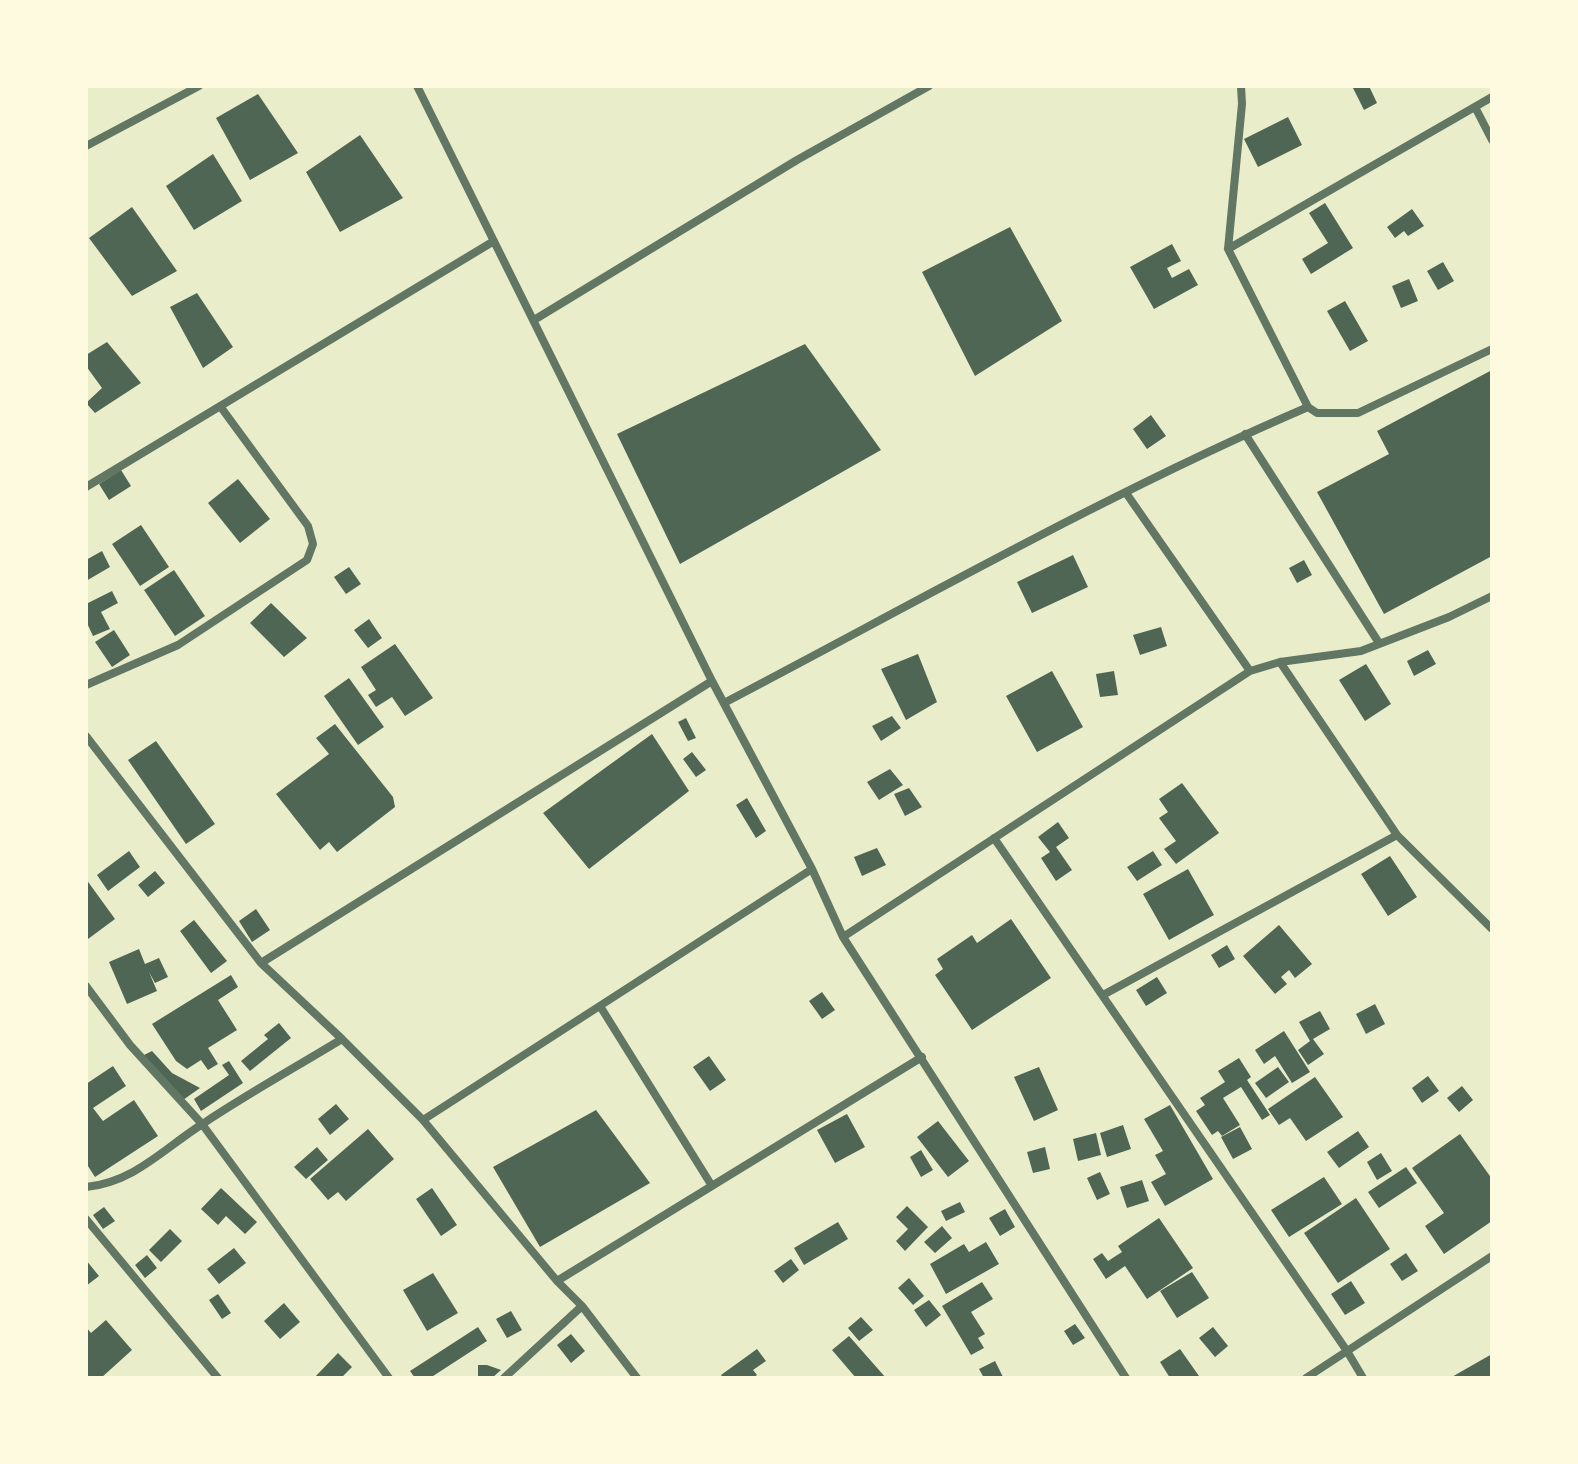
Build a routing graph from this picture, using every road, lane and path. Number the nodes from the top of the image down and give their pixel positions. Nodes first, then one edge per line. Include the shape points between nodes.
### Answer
1 (199, 86) edge
2 (417, 86) edge
3 (929, 86) edge
4 (1241, 86) edge
5 (1492, 97) edge
6 (1475, 107) junction
7 (1492, 140) edge
8 (86, 146) edge
9 (494, 241) junction
10 (1228, 249) junction
11 (534, 320) junction
12 (1492, 349) edge
13 (220, 406) junction
14 (1308, 407) junction
15 (1245, 434) junction
16 (86, 487) edge
17 (1126, 493) junction
18 (1492, 596) edge
19 (1379, 643) junction
20 (1280, 662) junction
21 (1250, 671) junction
22 (712, 681) junction
23 (86, 685) edge
24 (724, 703) junction
25 (86, 736) edge
26 (1397, 835) junction
27 (994, 838) junction
28 (812, 869) junction
29 (1492, 929) edge
30 (843, 937) junction
31 (261, 963) junction
32 (86, 986) edge
33 (1103, 995) junction
34 (600, 1006) junction
35 (342, 1039) junction
36 (922, 1057) junction
37 (423, 1120) junction
38 (202, 1124) junction
39 (712, 1186) junction
40 (86, 1187) edge
41 (86, 1219) edge
42 (1492, 1256) edge
43 (557, 1281) junction
44 (582, 1306) junction
45 (1347, 1351) junction
46 (218, 1378) edge
47 (389, 1378) edge
48 (504, 1378) edge
49 (637, 1378) edge
50 (1126, 1378) edge
51 (1306, 1378) edge
52 (1363, 1378) edge

1 - 8 street
2 - 9 street
3 - 11 street
4 - 10 street
5 - 6 street
6 - 7 street
6 - 10 street
9 - 11 street
9 - 13 street
10 - 14 street
11 - 22 street
12 - 14 street via 1358,413 1317,413
13 - 16 street
13 - 23 street via 308,526 313,544 307,560 178,645
14 - 15 street
15 - 17 street
15 - 19 street
17 - 21 street
17 - 24 street
18 - 19 street
19 - 20 street via 1361,651
20 - 21 street
20 - 26 street
21 - 27 street
22 - 24 street
22 - 31 street
24 - 28 street
25 - 31 street
26 - 29 street
26 - 33 street
27 - 30 street
27 - 33 street
28 - 30 street
28 - 34 street
30 - 36 street
31 - 35 street
32 - 38 street via 130,1045
33 - 45 street
34 - 37 street
34 - 39 street
35 - 37 street
35 - 38 street
36 - 39 street
36 - 50 street
37 - 43 street
38 - 40 street via 127,1176
38 - 47 street
39 - 43 street
41 - 46 street
42 - 45 street
43 - 44 street
44 - 48 street
44 - 49 street
45 - 51 street
45 - 52 street

